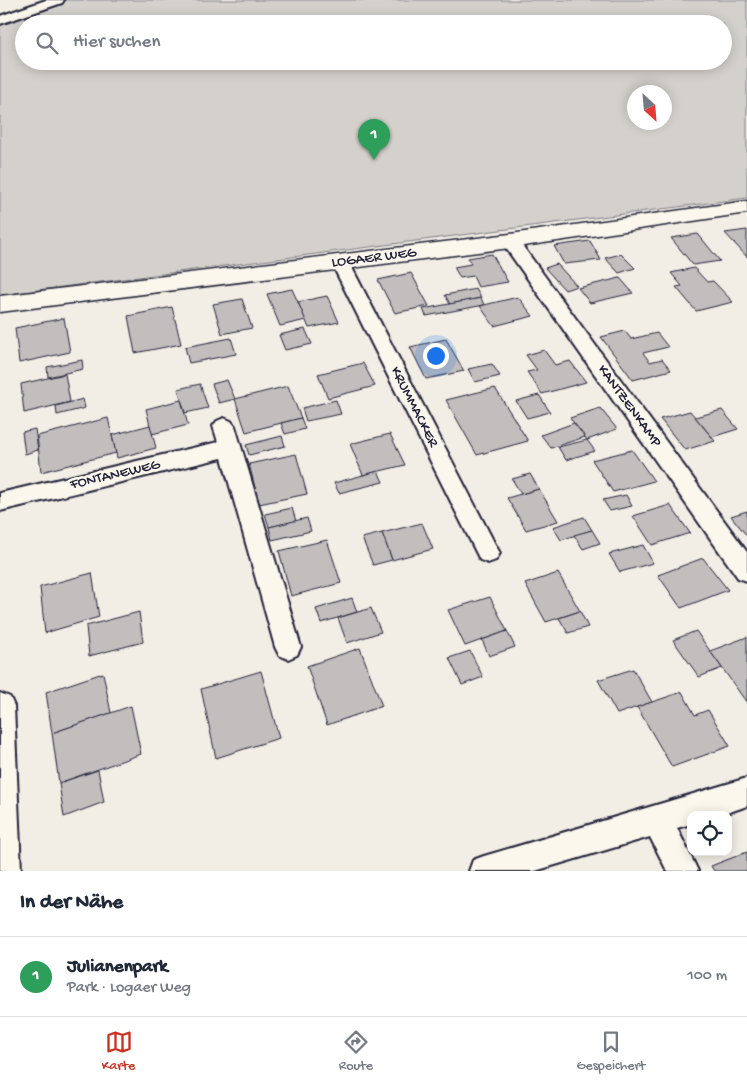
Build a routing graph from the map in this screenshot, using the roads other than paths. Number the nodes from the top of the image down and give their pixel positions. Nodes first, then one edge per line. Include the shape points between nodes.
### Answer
1 (54, 1) edge
2 (0, 20) edge
3 (747, 208) edge
4 (510, 240) junction
5 (340, 262) junction
6 (0, 304) edge
7 (0, 502) edge
8 (488, 553) dead end
9 (747, 571) edge
10 (288, 647) dead end
11 (0, 706) edge
12 (747, 792) edge
13 (657, 820) junction
14 (6, 871) edge
15 (484, 871) edge
16 (682, 871) edge

1 - 2 street
3 - 4 street, LOGAER WEG
4 - 5 street, LOGAER WEG
4 - 9 street, KANTZENKAMP
5 - 6 street, LOGAER WEG
5 - 8 street, KRUMMACKER
7 - 10 street, FONTANEWEG via 226,437
11 - 14 street
12 - 13 street
13 - 15 street
13 - 16 street

